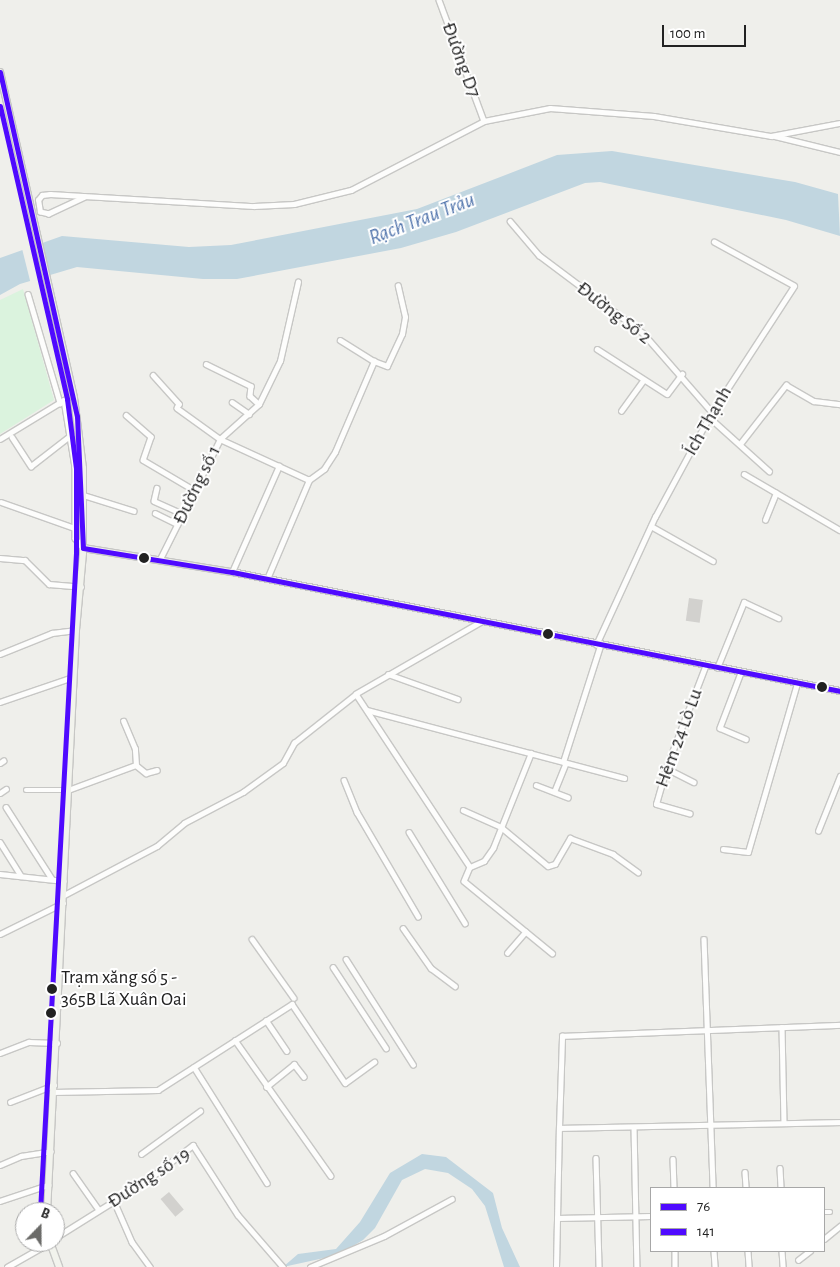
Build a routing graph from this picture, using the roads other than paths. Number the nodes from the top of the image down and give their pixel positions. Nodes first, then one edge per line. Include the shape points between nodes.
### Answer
1 (439, 0) edge
2 (0, 72) edge
3 (484, 121) junction
4 (840, 123) edge
5 (771, 136) junction
6 (840, 152) edge
7 (85, 197) junction
8 (510, 221) dead end
9 (714, 242) dead end
10 (298, 282) dead end
11 (398, 286) dead end
12 (28, 294) dead end
13 (340, 340) dead end
14 (597, 349) dead end
15 (374, 361) junction
16 (206, 364) dead end
17 (682, 374) junction
18 (153, 375) dead end
19 (644, 381) junction
20 (62, 402) junction
21 (232, 402) dead end
22 (260, 404) junction
23 (840, 404) edge
24 (621, 411) dead end
25 (712, 412) junction
26 (249, 414) junction
27 (126, 415) dead end
28 (709, 417) junction
29 (71, 435) junction
30 (12, 438) dead end
31 (0, 439) edge
32 (220, 439) junction
33 (740, 444) junction
34 (279, 466) junction
35 (769, 471) dead end
36 (744, 474) dead end
37 (308, 480) junction
38 (157, 488) dead end
39 (194, 490) junction
40 (776, 493) junction
41 (83, 495) junction
42 (1, 502) edge
43 (134, 511) dead end
44 (155, 513) dead end
45 (183, 514) junction
46 (765, 520) dead end
47 (178, 524) junction
48 (651, 526) junction
49 (76, 528) junction
50 (840, 530) edge
51 (83, 548) junction
52 (0, 558) edge
53 (160, 558) junction
54 (713, 561) dead end
55 (232, 572) junction
56 (267, 579) junction
57 (81, 587) junction
58 (778, 618) dead end
59 (483, 621) junction
60 (76, 630) junction
61 (598, 646) junction
62 (0, 654) edge
63 (705, 667) junction
64 (716, 669) junction
65 (741, 673) junction
66 (388, 674) junction
67 (74, 677) junction
68 (797, 683) junction
69 (840, 691) edge
70 (356, 694) junction
71 (458, 700) dead end
72 (0, 702) edge
73 (367, 710) junction
74 (123, 721) dead end
75 (746, 739) dead end
76 (531, 753) junction
77 (565, 762) junction
78 (136, 765) junction
79 (666, 768) junction
80 (157, 770) dead end
81 (840, 776) edge
82 (624, 778) dead end
83 (344, 780) dead end
84 (694, 782) dead end
85 (536, 785) dead end
86 (6, 790) dead end
87 (26, 790) dead end
88 (68, 790) junction
89 (554, 792) junction
90 (0, 793) edge
91 (568, 797) dead end
92 (6, 807) dead end
93 (463, 810) dead end
94 (690, 814) dead end
95 (501, 828) junction
96 (818, 831) dead end
97 (410, 832) dead end
98 (0, 842) edge
99 (723, 849) dead end
100 (470, 867) junction
101 (638, 872) dead end
102 (0, 874) edge
103 (21, 876) junction
104 (52, 879) junction
105 (64, 881) junction
106 (64, 895) junction
107 (63, 903) junction
108 (418, 916) dead end
109 (465, 923) dead end
110 (403, 928) dead end
111 (525, 932) junction
112 (0, 934) edge
113 (252, 939) dead end
114 (704, 939) dead end
115 (552, 953) dead end
116 (507, 954) dead end
117 (346, 959) dead end
118 (333, 968) dead end
119 (455, 986) dead end
120 (294, 998) dead end
121 (266, 1020) junction
122 (840, 1025) edge
123 (782, 1027) junction
124 (707, 1030) junction
125 (234, 1040) junction
126 (57, 1042) junction
127 (386, 1048) dead end
128 (287, 1051) dead end
129 (0, 1053) edge
130 (374, 1062) dead end
131 (413, 1064) dead end
132 (194, 1067) junction
133 (304, 1077) dead end
134 (266, 1087) junction
135 (54, 1088) junction
136 (10, 1102) dead end
137 (200, 1111) dead end
138 (840, 1122) edge
139 (784, 1123) junction
140 (711, 1125) junction
141 (634, 1127) junction
142 (559, 1128) junction
143 (51, 1151) junction
144 (141, 1154) dead end
145 (596, 1158) dead end
146 (673, 1159) dead end
147 (1, 1162) edge
148 (780, 1168) dead end
149 (745, 1172) dead end
150 (73, 1174) dead end
151 (331, 1176) dead end
152 (267, 1183) dead end
153 (48, 1185) junction
154 (674, 1187) edge
155 (713, 1187) edge
156 (746, 1187) edge
157 (780, 1187) edge
158 (452, 1199) dead end
159 (0, 1201) edge
160 (114, 1201) junction
161 (47, 1202) edge
162 (99, 1210) junction
163 (825, 1212) edge
164 (830, 1212) dead end
165 (636, 1216) junction
166 (650, 1216) edge
167 (598, 1217) junction
168 (557, 1218) junction
169 (840, 1226) edge
170 (65, 1232) edge
171 (825, 1238) edge
172 (33, 1252) edge
173 (55, 1252) edge
174 (675, 1252) edge
175 (714, 1252) edge
176 (748, 1252) edge
177 (782, 1252) edge
178 (809, 1252) edge
179 (798, 1260) dead end
180 (281, 1266) edge
181 (7, 1267) edge
182 (59, 1267) edge
183 (150, 1267) edge
184 (310, 1267) edge
185 (556, 1267) edge
186 (599, 1267) edge
187 (637, 1267) edge
188 (675, 1267) edge
189 (715, 1267) edge
190 (749, 1267) edge
191 (783, 1267) edge

1 - 3 street, Đường D7
2 - 41 main road via 74,398
3 - 5 street via 574,108
3 - 7 street via 351,190 294,204 254,206
4 - 5 street
5 - 6 street
7 - 7 street via 42,195 38,200 40,212 49,214
8 - 17 street, Đường Số 2 via 539,255 643,333
9 - 25 street, Ích Thạnh via 794,286
10 - 22 street, Đường số 1 via 280,361
11 - 15 street via 405,317 402,334 387,366
12 - 20 street
13 - 15 street
14 - 19 street
15 - 37 street via 335,452 324,469
16 - 22 street via 251,386 250,396
17 - 19 street via 667,394
17 - 25 street, Đường Số 2
18 - 32 street via 179,404 177,408
19 - 24 street
20 - 29 street
20 - 31 street
21 - 26 street
22 - 26 street, Đường số 1
23 - 33 street via 814,401 786,385
25 - 28 street, Ích Thạnh
26 - 32 street, Đường số 1
27 - 39 street via 150,437 143,460
28 - 33 street
28 - 48 street, Ích Thạnh
29 - 30 street via 31,466
29 - 49 street
32 - 34 street
32 - 39 street, Đường số 1
33 - 35 street
34 - 37 street
34 - 55 street
36 - 40 street
37 - 56 street
38 - 45 street via 154,501
39 - 45 street, Đường số 1
40 - 46 street
40 - 50 street
41 - 43 street
41 - 51 main road
42 - 49 street
44 - 47 street
45 - 47 street, Đường số 1
47 - 53 street, Đường số 1
48 - 54 street
48 - 61 street, Ích Thạnh
49 - 51 street via 75,538
51 - 53 main road
51 - 57 main road
52 - 57 street via 25,560 49,584
53 - 55 main road
55 - 56 main road
56 - 59 main road
57 - 60 main road
58 - 64 street via 744,602
59 - 61 main road
59 - 66 street
60 - 62 street via 52,633
60 - 67 main road
61 - 63 main road
61 - 77 street, Ích Thạnh
63 - 64 main road
63 - 79 street, Hẻm 24 Lò Lu
64 - 65 main road
65 - 68 main road
65 - 75 street via 720,728
66 - 70 street
66 - 71 street
67 - 72 street
67 - 88 main road
68 - 69 main road
68 - 99 street via 748,852
70 - 73 street
70 - 106 street via 294,743 283,763 243,792 184,823 157,846
73 - 76 street
73 - 100 street
74 - 78 street via 135,749
76 - 77 street
76 - 95 street
77 - 82 street
77 - 89 street, Ích Thạnh
78 - 80 street via 146,773
78 - 88 street
79 - 84 street
79 - 94 street, Hẻm 24 Lò Lu via 656,804
81 - 96 street
83 - 108 street via 357,812
85 - 89 street
86 - 90 street
87 - 88 street
88 - 105 main road
89 - 91 street
92 - 104 street
93 - 95 street
95 - 100 street via 484,861
95 - 101 street via 548,866 555,864 570,838 613,854
97 - 109 street
98 - 103 street
100 - 111 street via 464,881
102 - 103 street
103 - 104 street
104 - 105 street
105 - 106 main road
106 - 107 main road
107 - 112 street
107 - 126 main road
110 - 119 street via 428,965
111 - 115 street
111 - 116 street
113 - 120 street
114 - 124 street
117 - 131 street
118 - 127 street
121 - 125 street
121 - 128 street
121 - 130 street via 292,1004 345,1082
122 - 123 street
123 - 124 street
123 - 139 street
124 - 140 street
124 - 142 street via 561,1037
125 - 132 street
125 - 134 street
126 - 129 street via 29,1042
126 - 135 main road
132 - 135 street via 158,1090
132 - 152 street
133 - 134 street via 294,1064
134 - 151 street
135 - 136 street
135 - 143 main road
137 - 144 street
138 - 139 street
139 - 140 street
140 - 141 street
140 - 155 street
141 - 142 street
141 - 165 street
142 - 168 street
143 - 147 street
143 - 153 main road
145 - 167 street
146 - 154 street
148 - 157 street
149 - 156 street
150 - 162 street
153 - 159 street
153 - 161 main road
158 - 184 street via 384,1236
160 - 162 street, Đường số 19
160 - 180 street, Đường số 19 via 193,1146 238,1215
160 - 183 street via 132,1242
162 - 170 street, Đường số 19
163 - 164 street
165 - 166 street
165 - 167 street
165 - 187 street
167 - 168 street
167 - 186 street
168 - 185 street
169 - 171 street
172 - 181 street, Đường số 19
173 - 182 main road
174 - 188 street
175 - 189 street
176 - 190 street
177 - 191 street
178 - 179 street

